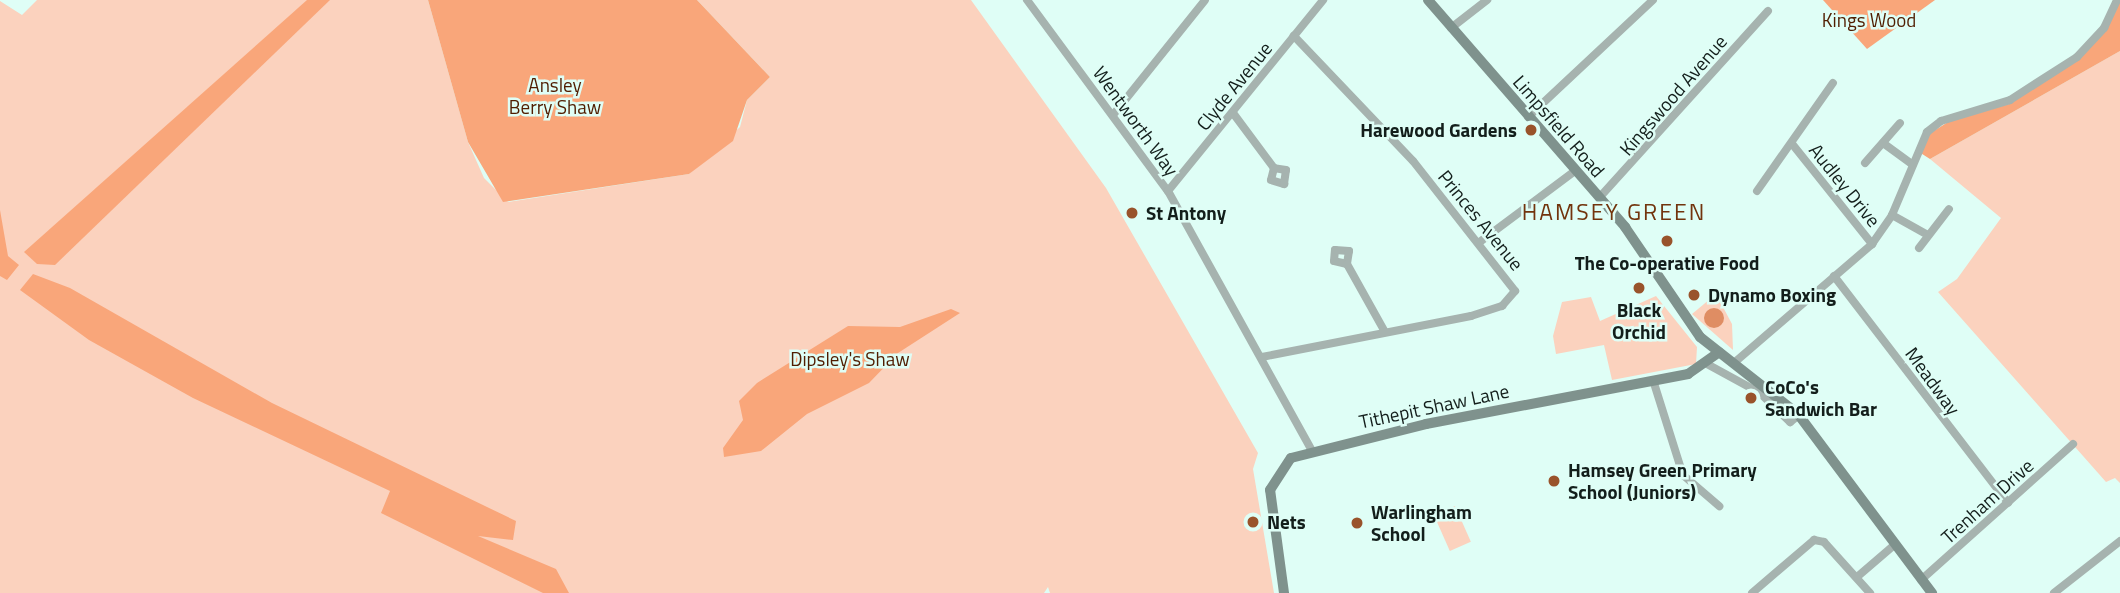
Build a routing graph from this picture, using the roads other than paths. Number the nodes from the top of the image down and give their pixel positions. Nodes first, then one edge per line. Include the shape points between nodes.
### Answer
1 (1027, 0) edge
2 (1205, 0) edge
3 (1323, 0) edge
4 (1428, 0) edge
5 (1487, 0) edge
6 (1653, 0) edge
7 (2117, 0) edge
8 (1768, 11) dead end
9 (1451, 27) junction
10 (1294, 36) junction
11 (1833, 83) dead end
12 (1233, 113) junction
13 (1113, 115) junction
14 (1528, 117) junction
15 (1900, 123) dead end
16 (1884, 143) junction
17 (1793, 145) junction
18 (1865, 163) dead end
19 (1912, 164) junction
20 (1274, 168) dead end
21 (1575, 171) junction
22 (1168, 191) junction
23 (1756, 191) dead end
24 (1599, 198) junction
25 (1949, 209) dead end
26 (1892, 215) junction
27 (1928, 235) junction
28 (1481, 241) junction
29 (1872, 244) junction
30 (1919, 248) dead end
31 (1347, 264) dead end
32 (1834, 276) junction
33 (1385, 332) junction
34 (1719, 352) junction
35 (1262, 356) junction
36 (1735, 362) junction
37 (1707, 364) junction
38 (1653, 380) junction
39 (1799, 415) junction
40 (2073, 444) dead end
41 (1311, 449) junction
42 (2008, 503) junction
43 (1719, 506) dead end
44 (2120, 541) edge
45 (1893, 546) junction
46 (1857, 578) junction
47 (1921, 580) junction
48 (1284, 593) edge
49 (1752, 593) edge
50 (1870, 593) edge
51 (1932, 593) edge
52 (2054, 593) edge

1 - 13 street, Wentworth Way
2 - 13 street
3 - 10 street, Clyde Avenue
4 - 9 main road, Limpsfield Road
5 - 9 street
6 - 14 street
7 - 19 street via 2104,28 2077,57 2010,100 1941,121 1927,132
8 - 24 street, Kingswood Avenue
9 - 14 main road, Limpsfield Road
10 - 12 street, Clyde Avenue
10 - 28 street, Princes Avenue
11 - 17 street, Audley Drive
12 - 20 street
12 - 22 street, Clyde Avenue
13 - 22 street, Wentworth Way
14 - 21 main road, Limpsfield Road
15 - 16 street
16 - 18 street
16 - 19 street
17 - 23 street, Audley Drive
17 - 29 street, Audley Drive
19 - 26 street
21 - 24 main road, Limpsfield Road
21 - 28 street
22 - 35 street, Wentworth Way
24 - 34 main road, Limpsfield Road via 1639,245 1684,317
25 - 27 street
26 - 27 street
26 - 29 street
27 - 30 street
28 - 33 street, Princes Avenue via 1511,282 1514,298 1471,316
29 - 32 street
31 - 33 street
32 - 36 street
32 - 42 street, Meadway
33 - 35 street, Princes Avenue
34 - 36 main road, Limpsfield Road
34 - 37 main road, Tithepit Shaw Lane
35 - 41 street, Wentworth Way
36 - 39 main road, Limpsfield Road
37 - 38 main road, Tithepit Shaw Lane
37 - 39 street via 1760,393 1790,422
38 - 41 main road, Tithepit Shaw Lane
38 - 43 street via 1683,475
39 - 45 main road, Limpsfield Road
40 - 42 street, Trenham Drive
41 - 48 main road, Tithepit Shaw Lane via 1283,465 1270,490
42 - 47 street, Trenham Drive
44 - 52 street
45 - 46 street
45 - 47 main road, Limpsfield Road
46 - 49 street via 1824,542 1814,540
46 - 50 street
47 - 51 main road, Limpsfield Road

